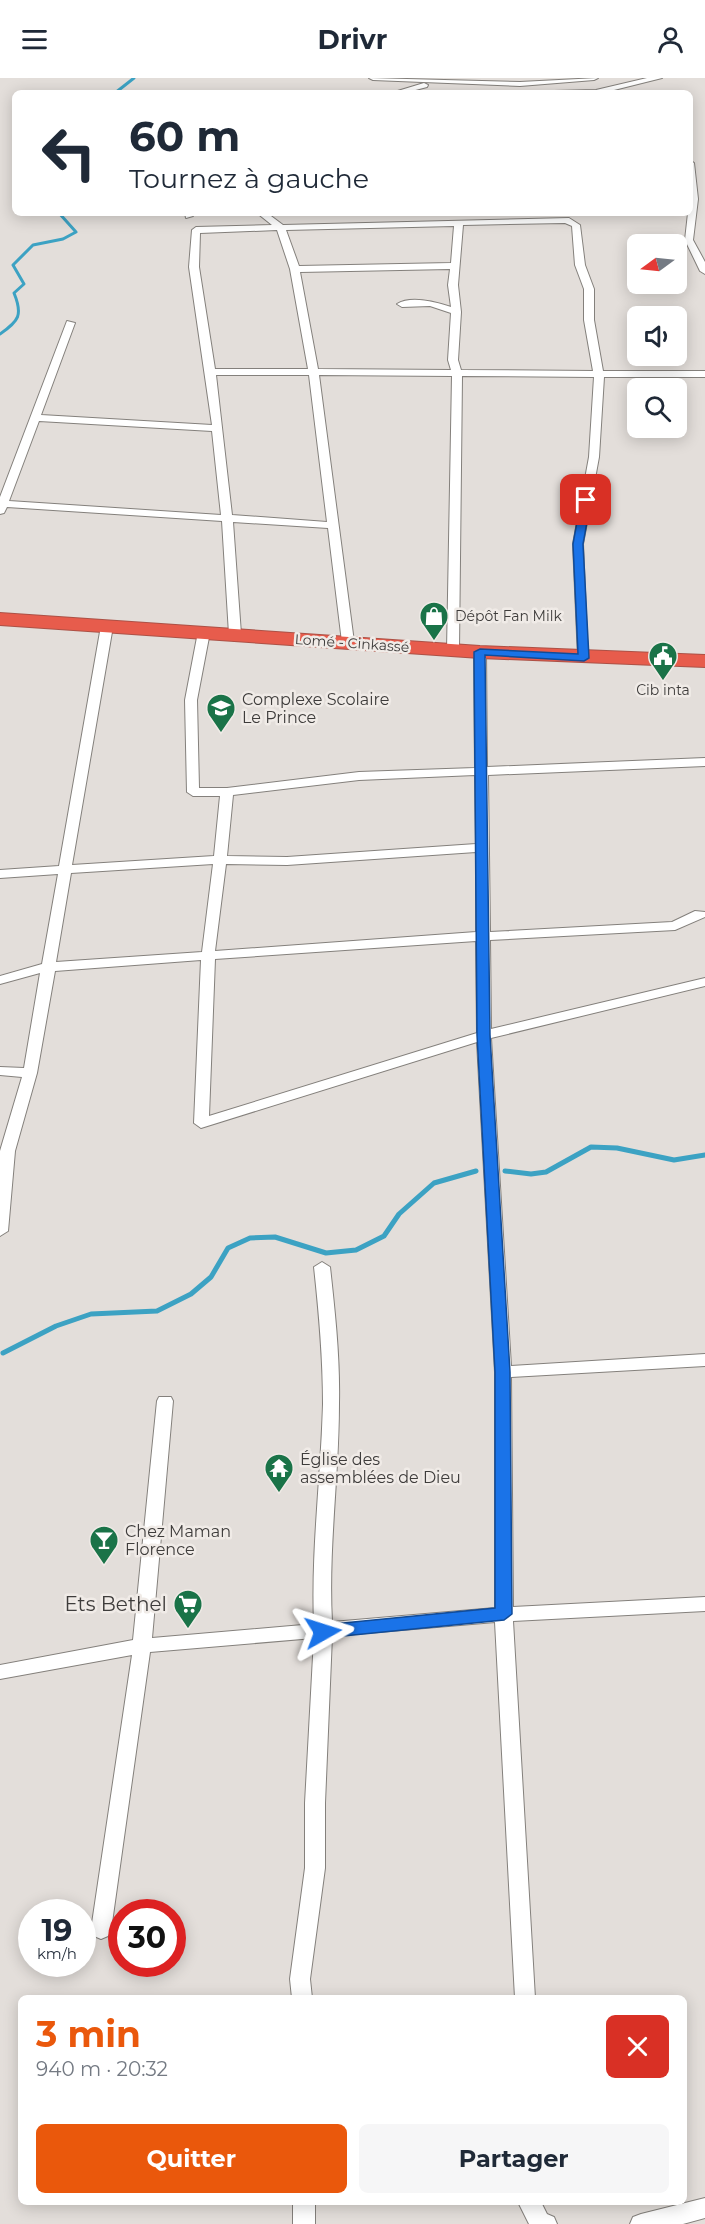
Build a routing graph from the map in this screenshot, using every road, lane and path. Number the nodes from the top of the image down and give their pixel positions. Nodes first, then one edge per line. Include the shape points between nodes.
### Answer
1 (373, 78) edge
2 (594, 78) edge
3 (658, 78) edge
4 (447, 81) junction
5 (647, 81) junction
6 (408, 90) edge
7 (605, 90) edge
8 (649, 90) dead end
9 (693, 199) edge
10 (265, 216) edge
11 (693, 216) edge
12 (693, 216) edge
13 (459, 222) junction
14 (280, 227) junction
15 (456, 266) junction
16 (295, 270) junction
17 (705, 271) edge
18 (402, 304) dead end
19 (456, 312) junction
20 (70, 323) dead end
21 (211, 372) junction
22 (457, 372) junction
23 (314, 374) junction
24 (599, 374) junction
25 (705, 375) edge
26 (35, 418) junction
27 (216, 428) junction
28 (2, 507) edge
29 (227, 518) junction
30 (331, 525) junction
31 (0, 619) edge
32 (107, 626) junction
33 (204, 632) junction
34 (235, 634) junction
35 (348, 642) junction
36 (453, 650) junction
37 (480, 652) junction
38 (584, 658) junction
39 (705, 663) edge
40 (705, 762) edge
41 (479, 773) junction
42 (227, 792) junction
43 (481, 848) junction
44 (219, 860) junction
45 (67, 869) junction
46 (0, 874) edge
47 (700, 914) dead end
48 (483, 936) junction
49 (208, 956) junction
50 (47, 967) junction
51 (0, 980) edge
52 (705, 982) edge
53 (484, 1035) junction
54 (0, 1071) edge
55 (30, 1073) junction
56 (4, 1155) edge
57 (0, 1231) edge
58 (322, 1267) dead end
59 (705, 1360) edge
60 (503, 1372) junction
61 (165, 1401) dead end
62 (705, 1604) edge
63 (504, 1614) junction
64 (323, 1632) junction
65 (142, 1646) junction
66 (0, 1672) edge
67 (101, 1929) dead end
68 (302, 1995) edge
69 (525, 1995) edge
70 (303, 2205) edge
71 (531, 2205) edge
72 (705, 2208) edge
73 (304, 2224) edge
74 (546, 2224) edge
75 (641, 2224) edge

1 - 4 street
2 - 4 street via 537,84
3 - 5 street
4 - 6 street
5 - 7 street
5 - 8 street
9 - 12 street
10 - 14 street
11 - 17 street via 689,240
13 - 14 street
13 - 15 street
13 - 24 street via 560,220 574,224 580,265 589,289 589,320
14 - 16 street
14 - 21 street via 196,230 194,267
15 - 16 street
15 - 19 street
16 - 23 street
18 - 19 street via 431,303
19 - 22 street via 453,360
20 - 26 street
21 - 23 street
21 - 27 street
22 - 23 street
22 - 24 street
22 - 36 street
23 - 30 street
24 - 25 street
24 - 38 street via 594,457 578,544
26 - 27 street
26 - 28 street
27 - 29 street
28 - 29 street
29 - 30 street
29 - 34 street
30 - 35 street
31 - 32 highway, Lomé - Cinkassé
32 - 33 highway, Lomé - Cinkassé
32 - 45 street
33 - 34 highway, Lomé - Cinkassé
33 - 42 street via 191,700 193,792
34 - 35 highway, Lomé - Cinkassé
35 - 36 highway, Lomé - Cinkassé
36 - 37 highway, Lomé - Cinkassé
37 - 38 highway, Lomé - Cinkassé
37 - 41 street
38 - 39 highway, Lomé - Cinkassé
40 - 41 street
41 - 42 street via 359,776
41 - 43 street
42 - 44 street via 225,840
43 - 44 street via 287,861
43 - 48 street
44 - 45 street
44 - 49 street
45 - 46 street
45 - 50 street
47 - 48 street via 675,926
48 - 49 street
48 - 53 street
49 - 50 street
49 - 53 street via 201,1123
50 - 51 street
50 - 55 street
52 - 53 street
53 - 60 street
54 - 55 street
55 - 56 street
56 - 57 street
58 - 64 street via 331,1404 321,1583
59 - 60 street
60 - 63 street
61 - 65 street
62 - 63 street
63 - 64 street
63 - 69 street
64 - 65 street
64 - 68 street via 315,1868 300,1979
65 - 66 street
65 - 67 street
70 - 73 street
71 - 74 street
72 - 75 street

